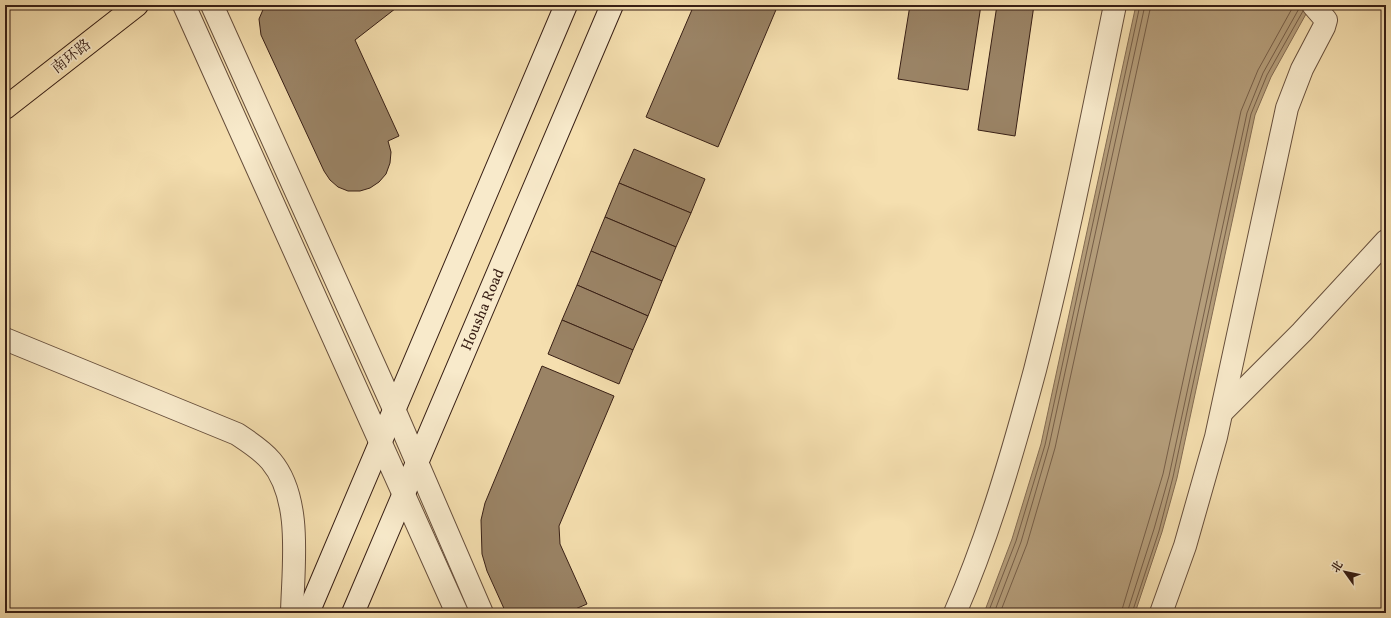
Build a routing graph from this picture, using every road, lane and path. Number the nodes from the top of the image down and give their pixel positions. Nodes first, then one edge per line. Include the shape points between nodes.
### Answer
1 (137, 5) edge
2 (184, 5) edge
3 (212, 5) edge
4 (566, 5) edge
5 (612, 5) edge
6 (1115, 5) edge
7 (1316, 9) edge
8 (5, 108) edge
9 (1386, 241) edge
10 (5, 339) edge
11 (394, 410) junction
12 (1222, 412) junction
13 (381, 441) junction
14 (416, 462) junction
15 (404, 493) junction
16 (292, 613) edge
17 (308, 613) edge
18 (353, 613) edge
19 (457, 613) edge
20 (482, 613) edge
21 (955, 613) edge
22 (1161, 613) edge

1 - 8 main road, 南环路
2 - 13 street
3 - 11 street
4 - 11 street
5 - 14 street, Housha Road
6 - 21 street via 1049,316 1018,433 990,522
7 - 12 street via 1326,20 1302,69 1287,108
9 - 12 street via 1302,332
10 - 16 street via 237,434 266,456 281,477 290,499 293,523
11 - 13 street
11 - 14 street
12 - 22 street via 1185,546
13 - 15 street
13 - 17 street
14 - 15 street, Housha Road
14 - 20 street
15 - 18 street, Housha Road
15 - 19 street

